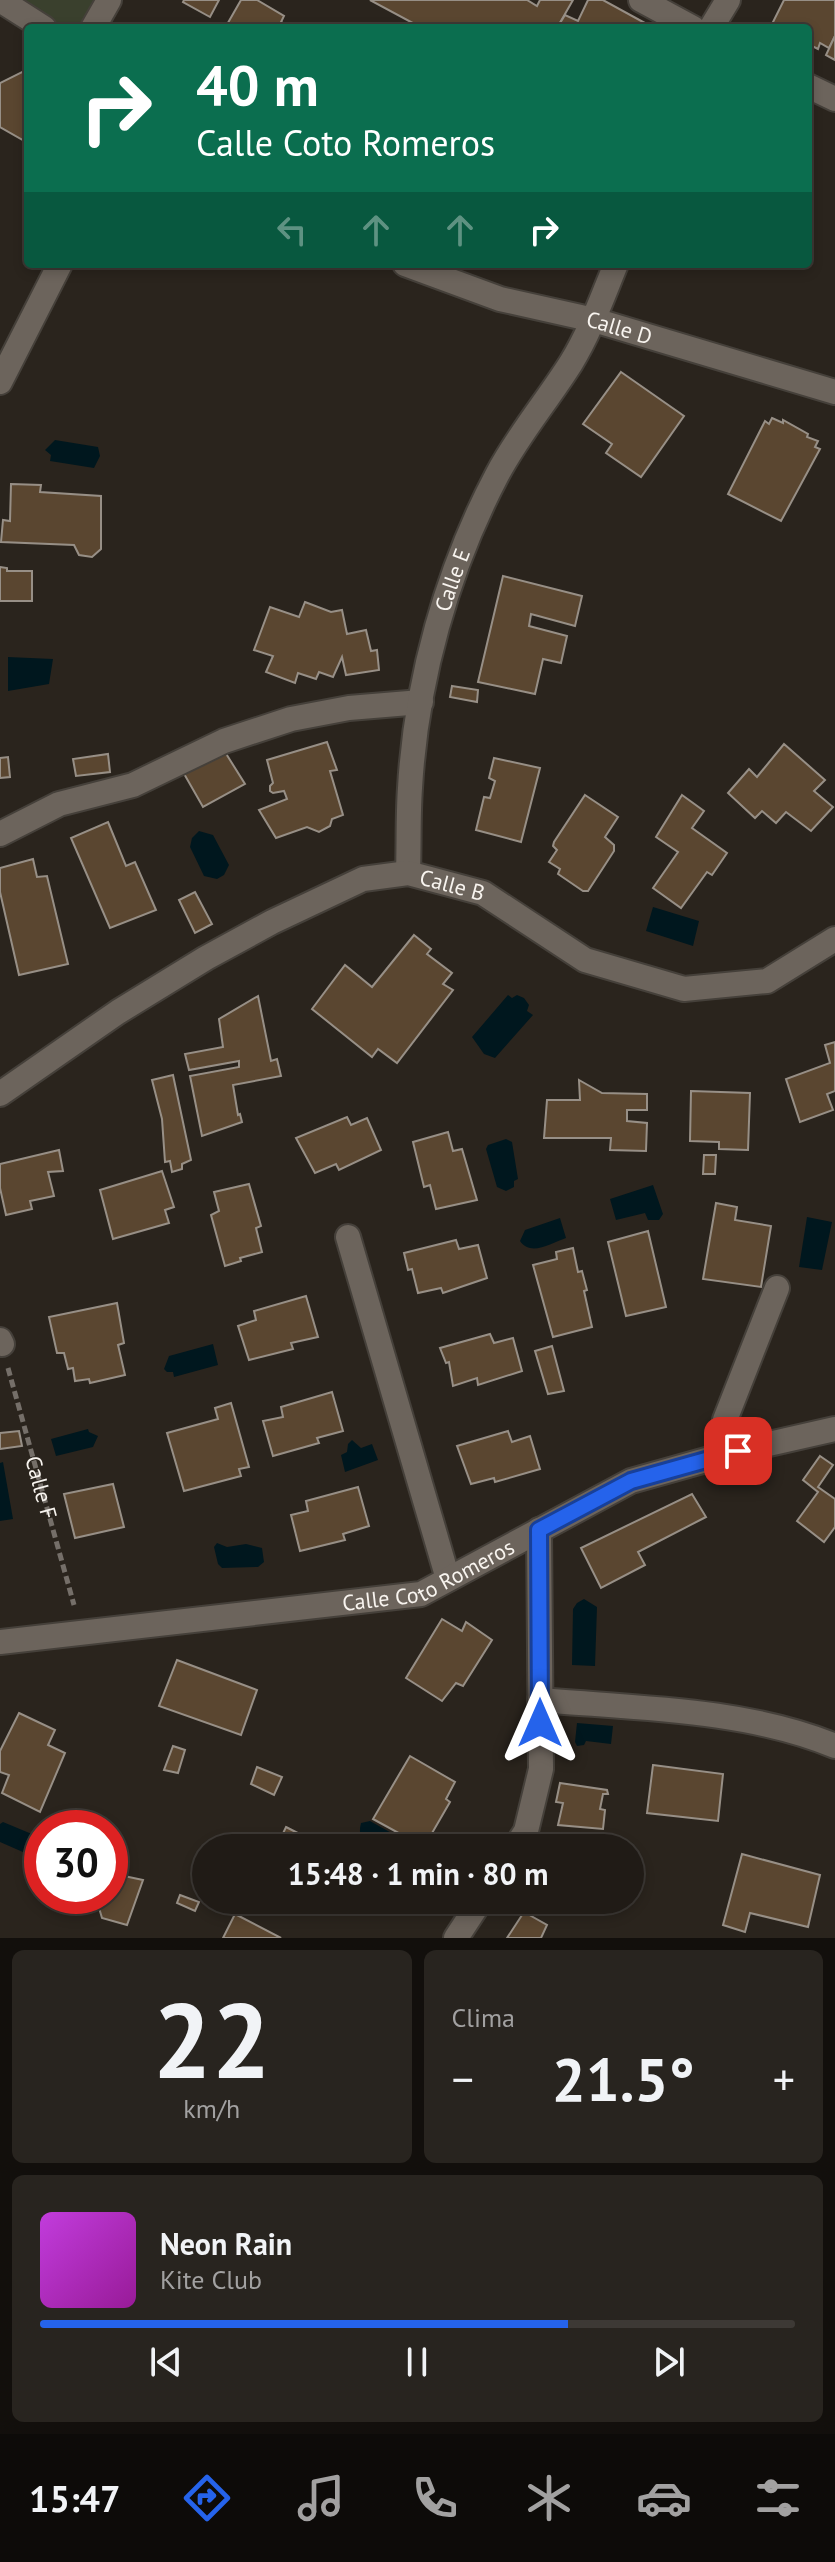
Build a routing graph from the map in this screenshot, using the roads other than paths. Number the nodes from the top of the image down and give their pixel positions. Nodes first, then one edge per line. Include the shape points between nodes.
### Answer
1 (0, 0) edge
2 (109, 0) edge
3 (641, 0) edge
4 (728, 0) edge
5 (38, 24) edge
6 (95, 24) edge
7 (686, 24) edge
8 (713, 24) edge
9 (812, 88) edge
10 (835, 99) edge
11 (58, 268) edge
12 (416, 268) edge
13 (614, 268) edge
14 (594, 320) junction
15 (0, 382) edge
16 (835, 392) edge
17 (421, 702) junction
18 (0, 834) edge
19 (408, 873) junction
20 (835, 939) edge
21 (0, 1094) edge
22 (348, 1237) dead end
23 (777, 1288) dead end
24 (835, 1429) edge
25 (738, 1451) junction
26 (539, 1530) junction
27 (448, 1579) junction
28 (0, 1642) edge
29 (540, 1700) junction
30 (835, 1746) edge
31 (524, 1834) edge
32 (472, 1914) edge
33 (456, 1938) edge

1 - 5 street
2 - 6 street
3 - 7 street
4 - 8 street
9 - 10 street
11 - 15 street
12 - 14 street, Calle D via 500,299
13 - 14 street, Calle E
14 - 16 street, Calle D
14 - 17 street, Calle E via 498,472 475,520 450,583
17 - 18 street via 291,719 224,741 133,785 59,804
17 - 19 street, Calle E via 410,788
19 - 20 street, Calle B via 483,893 585,960 684,989 767,981
19 - 21 street, Calle B via 363,879 272,922 118,1012
22 - 27 street
23 - 25 street via 725,1420
24 - 25 street, Calle Coto Romeros
25 - 26 street, Calle Coto Romeros via 631,1481
26 - 27 street, Calle Coto Romeros
26 - 29 street
27 - 28 street, Calle Coto Romeros via 421,1594
29 - 30 street via 727,1716
29 - 31 street via 541,1769
32 - 33 street

